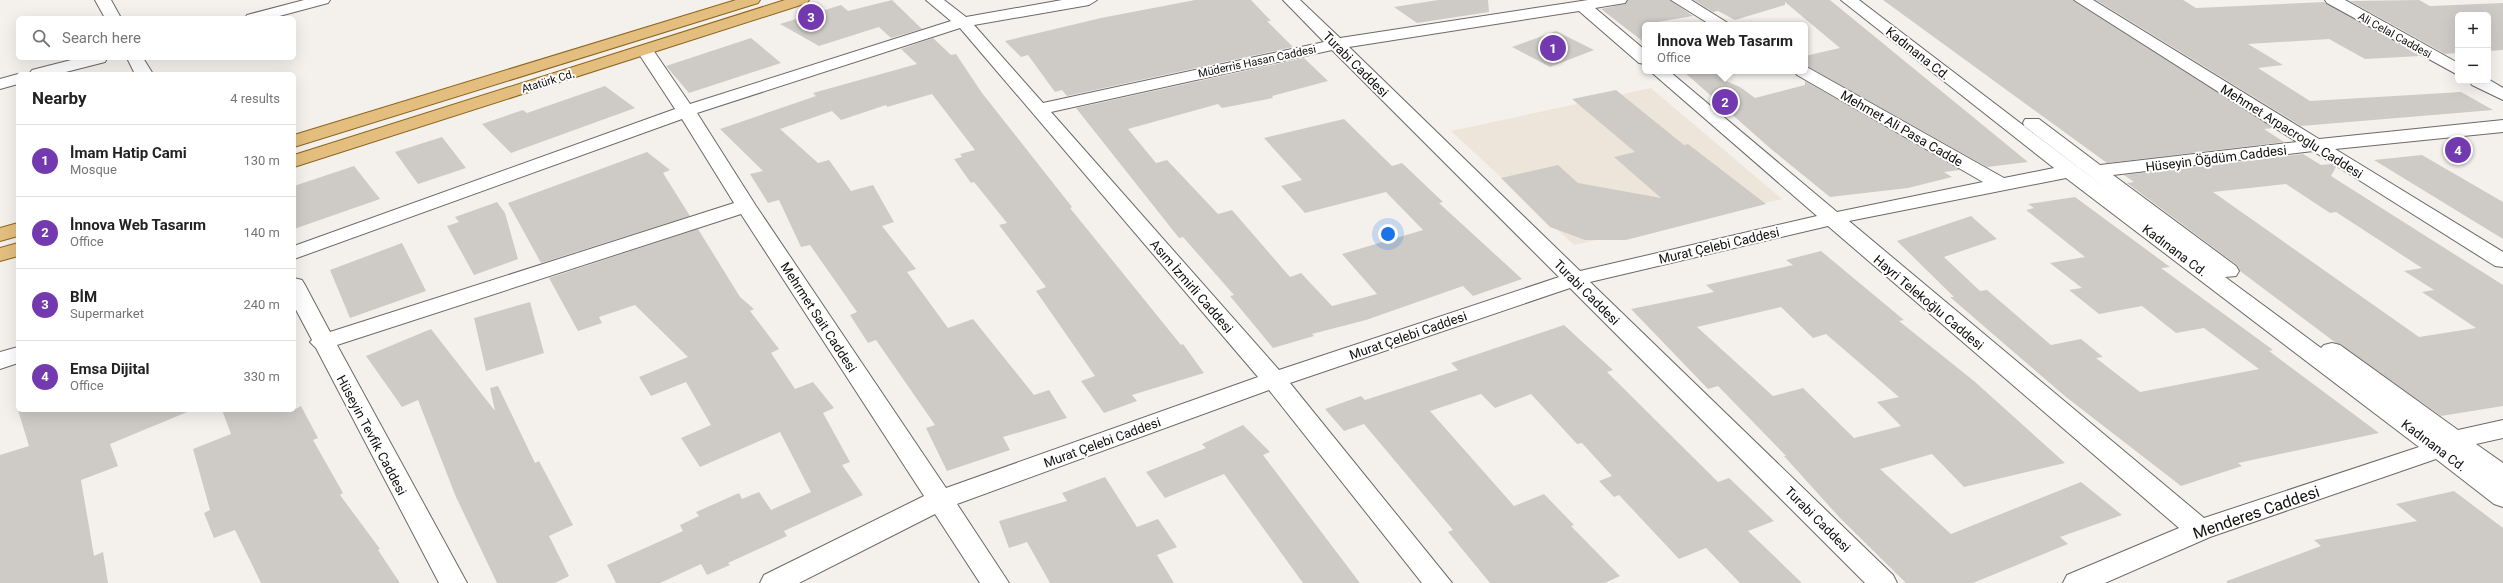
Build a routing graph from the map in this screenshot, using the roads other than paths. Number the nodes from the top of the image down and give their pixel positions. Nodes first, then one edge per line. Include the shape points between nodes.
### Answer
1 (103, 0) edge
2 (322, 0) edge
3 (752, 0) edge
4 (801, 0) edge
5 (934, 0) edge
6 (1004, 0) edge
7 (1089, 0) edge
8 (1291, 0) edge
9 (1619, 0) edge
10 (1679, 0) edge
11 (1849, 0) edge
12 (1869, 0) edge
13 (2082, 0) edge
14 (2333, 0) edge
15 (1584, 7) junction
16 (112, 16) edge
17 (261, 16) edge
18 (959, 20) junction
19 (1718, 22) edge
20 (1336, 44) junction
21 (645, 51) junction
22 (1642, 56) edge
23 (91, 60) edge
24 (136, 60) edge
25 (2455, 68) edge
26 (46, 72) edge
27 (143, 72) edge
28 (1662, 74) edge
29 (1808, 74) edge
30 (16, 80) edge
31 (0, 84) edge
32 (2483, 84) edge
33 (2503, 95) edge
34 (1038, 109) junction
35 (686, 111) junction
36 (2503, 126) edge
37 (296, 140) edge
38 (2317, 146) junction
39 (296, 160) edge
40 (2070, 171) junction
41 (2096, 172) junction
42 (2002, 185) junction
43 (746, 206) junction
44 (1831, 219) junction
45 (16, 222) edge
46 (0, 226) edge
47 (16, 230) edge
48 (0, 234) edge
49 (16, 245) edge
50 (0, 250) edge
51 (16, 250) edge
52 (296, 252) edge
53 (0, 255) edge
54 (2503, 261) edge
55 (1574, 279) junction
56 (296, 289) edge
57 (322, 342) junction
58 (16, 355) edge
59 (0, 361) edge
60 (1274, 380) junction
61 (2503, 429) edge
62 (2446, 444) junction
63 (2503, 476) edge
64 (2503, 497) edge
65 (939, 500) junction
66 (2200, 530) junction
67 (452, 583) edge
68 (774, 583) edge
69 (995, 583) edge
70 (1438, 583) edge
71 (1883, 583) edge
72 (2077, 583) edge

1 - 16 street
2 - 17 street
3 - 37 main road, Atatürk Cd.
4 - 21 main road, Atatürk Cd.
5 - 18 street, Asım İzmirli Caddesi
6 - 18 street
7 - 18 street
8 - 20 street, Turabi Caddesi
9 - 15 street, Müderris Hasan Caddesi
10 - 19 street
11 - 40 street, Kadınana Cd.
12 - 41 street, Kadınana Cd.
13 - 38 street, Mehmet Arpacroglu Caddesi
14 - 25 street, Ali Celal Caddesi
15 - 20 street, Müderris Hasan Caddesi
15 - 22 street
18 - 34 street, Asım İzmirli Caddesi
18 - 35 street
20 - 34 street, Müderris Hasan Caddesi
20 - 55 street, Turabi Caddesi
21 - 35 street, Mehrmet Sait Caddesi
21 - 39 main road, Atatürk Cd.
23 - 26 street
24 - 27 street
28 - 44 street, Hayri Telekoğlu Caddesi
29 - 42 street, Mehmet Ali Pasa Cadde
30 - 31 street
32 - 33 street
34 - 60 street, Asım İzmirli Caddesi
35 - 43 street, Mehrmet Sait Caddesi
35 - 52 street
36 - 38 street, Hüseyin Öğdüm Caddesi via 2427,132
38 - 41 street, Hüseyin Öğdüm Caddesi
38 - 54 street, Mehmet Arpacroglu Caddesi
40 - 42 street, Murat Çelebi Caddesi
40 - 62 street, Kadınana Cd.
41 - 62 street, Kadınana Cd.
42 - 44 street, Murat Çelebi Caddesi
43 - 57 street
43 - 65 street, Mehrmet Sait Caddesi
44 - 55 street, Murat Çelebi Caddesi
44 - 66 street, Hayri Telekoğlu Caddesi
45 - 46 main road
47 - 48 main road
49 - 50 main road
51 - 53 main road
55 - 60 street, Murat Çelebi Caddesi
55 - 71 street, Turabi Caddesi
56 - 57 street, Hüseyin Tevfik Caddesi
57 - 67 street, Hüseyin Tevfik Caddesi
58 - 59 street
60 - 65 street, Murat Çelebi Caddesi
60 - 70 street, Asım İzmirli Caddesi
61 - 62 street, Menderes Caddesi
62 - 63 street, Kadınana Cd.
62 - 64 street, Kadınana Cd.
62 - 66 street, Menderes Caddesi
65 - 68 street, Murat Çelebi Caddesi
65 - 69 street, Mehrmet Sait Caddesi
66 - 72 street, Menderes Caddesi

